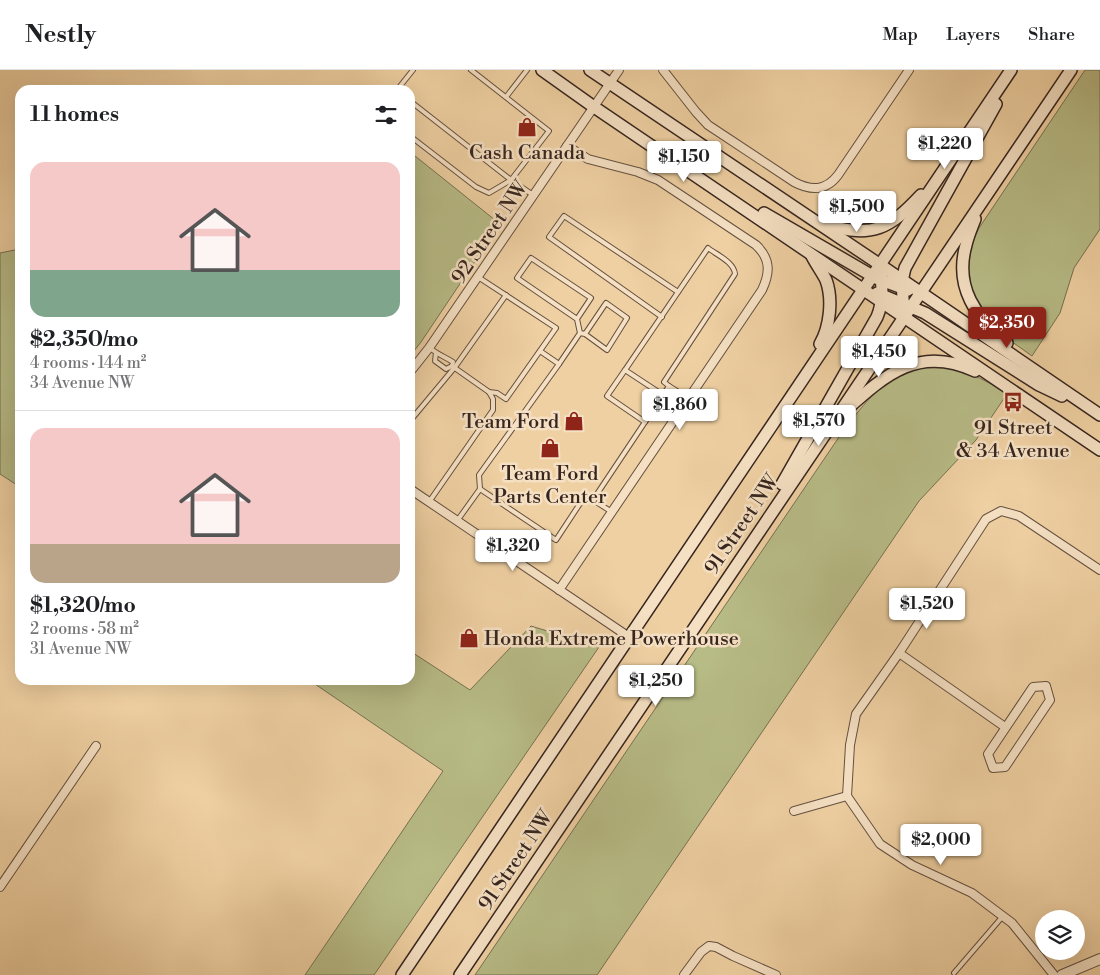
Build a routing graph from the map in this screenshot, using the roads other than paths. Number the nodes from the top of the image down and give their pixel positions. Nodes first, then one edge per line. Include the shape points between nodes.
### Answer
1 (413, 70) edge
2 (472, 70) edge
3 (527, 70) edge
4 (542, 70) edge
5 (590, 70) edge
6 (618, 70) edge
7 (663, 70) edge
8 (909, 70) edge
9 (1013, 70) edge
10 (1071, 70) edge
11 (609, 84) junction
12 (400, 85) edge
13 (506, 97) junction
14 (415, 105) edge
15 (594, 107) junction
16 (415, 140) edge
17 (567, 146) junction
18 (688, 170) junction
19 (944, 170) junction
20 (511, 180) junction
21 (534, 195) junction
22 (982, 201) junction
23 (818, 223) junction
24 (810, 252) junction
25 (880, 265) junction
26 (478, 277) junction
27 (877, 279) junction
28 (903, 285) junction
29 (864, 290) junction
30 (678, 292) junction
31 (920, 292) junction
32 (506, 295) junction
33 (882, 298) junction
34 (906, 309) junction
35 (662, 317) junction
36 (577, 319) junction
37 (580, 333) junction
38 (585, 334) junction
39 (433, 350) junction
40 (540, 351) junction
41 (559, 364) junction
42 (415, 367) edge
43 (453, 367) junction
44 (625, 370) junction
45 (1002, 383) junction
46 (669, 386) junction
47 (795, 391) junction
48 (489, 392) junction
49 (663, 395) junction
50 (688, 398) junction
51 (1097, 413) edge
52 (415, 415) edge
53 (645, 422) junction
54 (830, 425) junction
55 (1100, 450) edge
56 (480, 488) junction
57 (415, 492) edge
58 (593, 500) junction
59 (429, 502) junction
60 (612, 512) junction
61 (457, 521) junction
62 (1100, 570) edge
63 (725, 580) junction
64 (559, 590) junction
65 (629, 637) junction
66 (898, 653) junction
67 (1005, 727) junction
68 (96, 746) dead end
69 (847, 796) junction
70 (794, 811) dead end
71 (0, 888) edge
72 (1004, 916) junction
73 (1100, 959) edge
74 (954, 973) dead end
75 (402, 975) edge
76 (460, 975) edge
77 (684, 975) edge
78 (776, 975) edge
79 (1054, 975) edge
80 (1062, 975) edge

1 - 12 lane
2 - 13 lane
3 - 13 lane
4 - 15 main road
5 - 11 main road
6 - 11 street, 92 Street NW
7 - 8 street via 708,125 808,188 828,185 838,175
9 - 19 main road, 91 Street NW
9 - 28 main road via 905,268
10 - 22 main road, 91 Street NW
11 - 15 street, 92 Street NW
11 - 23 main road
13 - 20 lane via 549,131
14 - 20 lane
15 - 17 street, 92 Street NW
15 - 18 main road
16 - 20 lane via 489,194
17 - 21 street, 92 Street NW
17 - 50 street via 588,159 638,172 663,183 756,246 768,262 768,276 762,290
18 - 24 main road
18 - 27 main road
19 - 23 main road via 903,214 886,226 857,231
19 - 25 main road, 91 Street NW
20 - 21 lane
21 - 26 street, 92 Street NW
22 - 31 main road, 91 Street NW
22 - 51 main road via 965,245 962,279 969,297 989,328
23 - 25 main road
24 - 29 main road
24 - 47 main road via 826,280 830,296 828,317 824,338
25 - 27 main road, 91 Street NW
25 - 28 main road
26 - 32 lane
26 - 39 street, 92 Street NW
27 - 28 main road
27 - 29 main road, 91 Street NW
27 - 33 main road
28 - 31 main road
28 - 34 main road
29 - 33 main road
29 - 47 main road, 91 Street NW
30 - 35 lane
30 - 35 lane via 564,216 549,237
30 - 46 lane via 708,248 735,269 735,274 664,382
31 - 34 main road, 91 Street NW
31 - 51 main road
32 - 40 lane via 556,328
32 - 43 lane
33 - 34 main road
33 - 63 main road via 878,317
34 - 45 main road
34 - 51 main road via 925,313 1039,385
34 - 54 main road, 91 Street NW
35 - 44 lane
36 - 36 lane via 517,278 531,258 591,298
36 - 37 lane
37 - 38 lane
37 - 41 lane
38 - 38 lane via 607,350 628,318 606,304
39 - 42 street, 92 Street NW
39 - 43 lane via 452,362
39 - 43 lane via 435,361 446,369
40 - 41 lane
40 - 48 lane via 506,399
41 - 56 lane via 479,475
43 - 48 lane
43 - 52 lane
44 - 49 lane
44 - 53 lane via 608,396
45 - 54 main road via 944,360 916,363 892,372
45 - 55 main road
46 - 49 lane
46 - 50 lane
47 - 65 main road, 91 Street NW
48 - 59 lane via 493,410
49 - 53 lane
50 - 60 street
53 - 58 lane
54 - 63 main road, 91 Street NW
56 - 58 lane via 556,540 581,502
56 - 61 lane
57 - 59 street
58 - 60 lane
59 - 61 street
60 - 64 street
61 - 64 street
62 - 66 street via 1019,516 1000,512 986,519
63 - 76 main road, 91 Street NW
64 - 65 street
65 - 75 main road, 91 Street NW
66 - 67 street
66 - 69 street via 856,714 850,744
67 - 67 street via 1033,687 1046,686 1050,700 1006,767 993,768 988,754
68 - 71 street
69 - 70 street
69 - 72 street via 880,844 912,865 972,893
72 - 74 lane
72 - 79 street
73 - 80 street
77 - 78 street via 709,946

